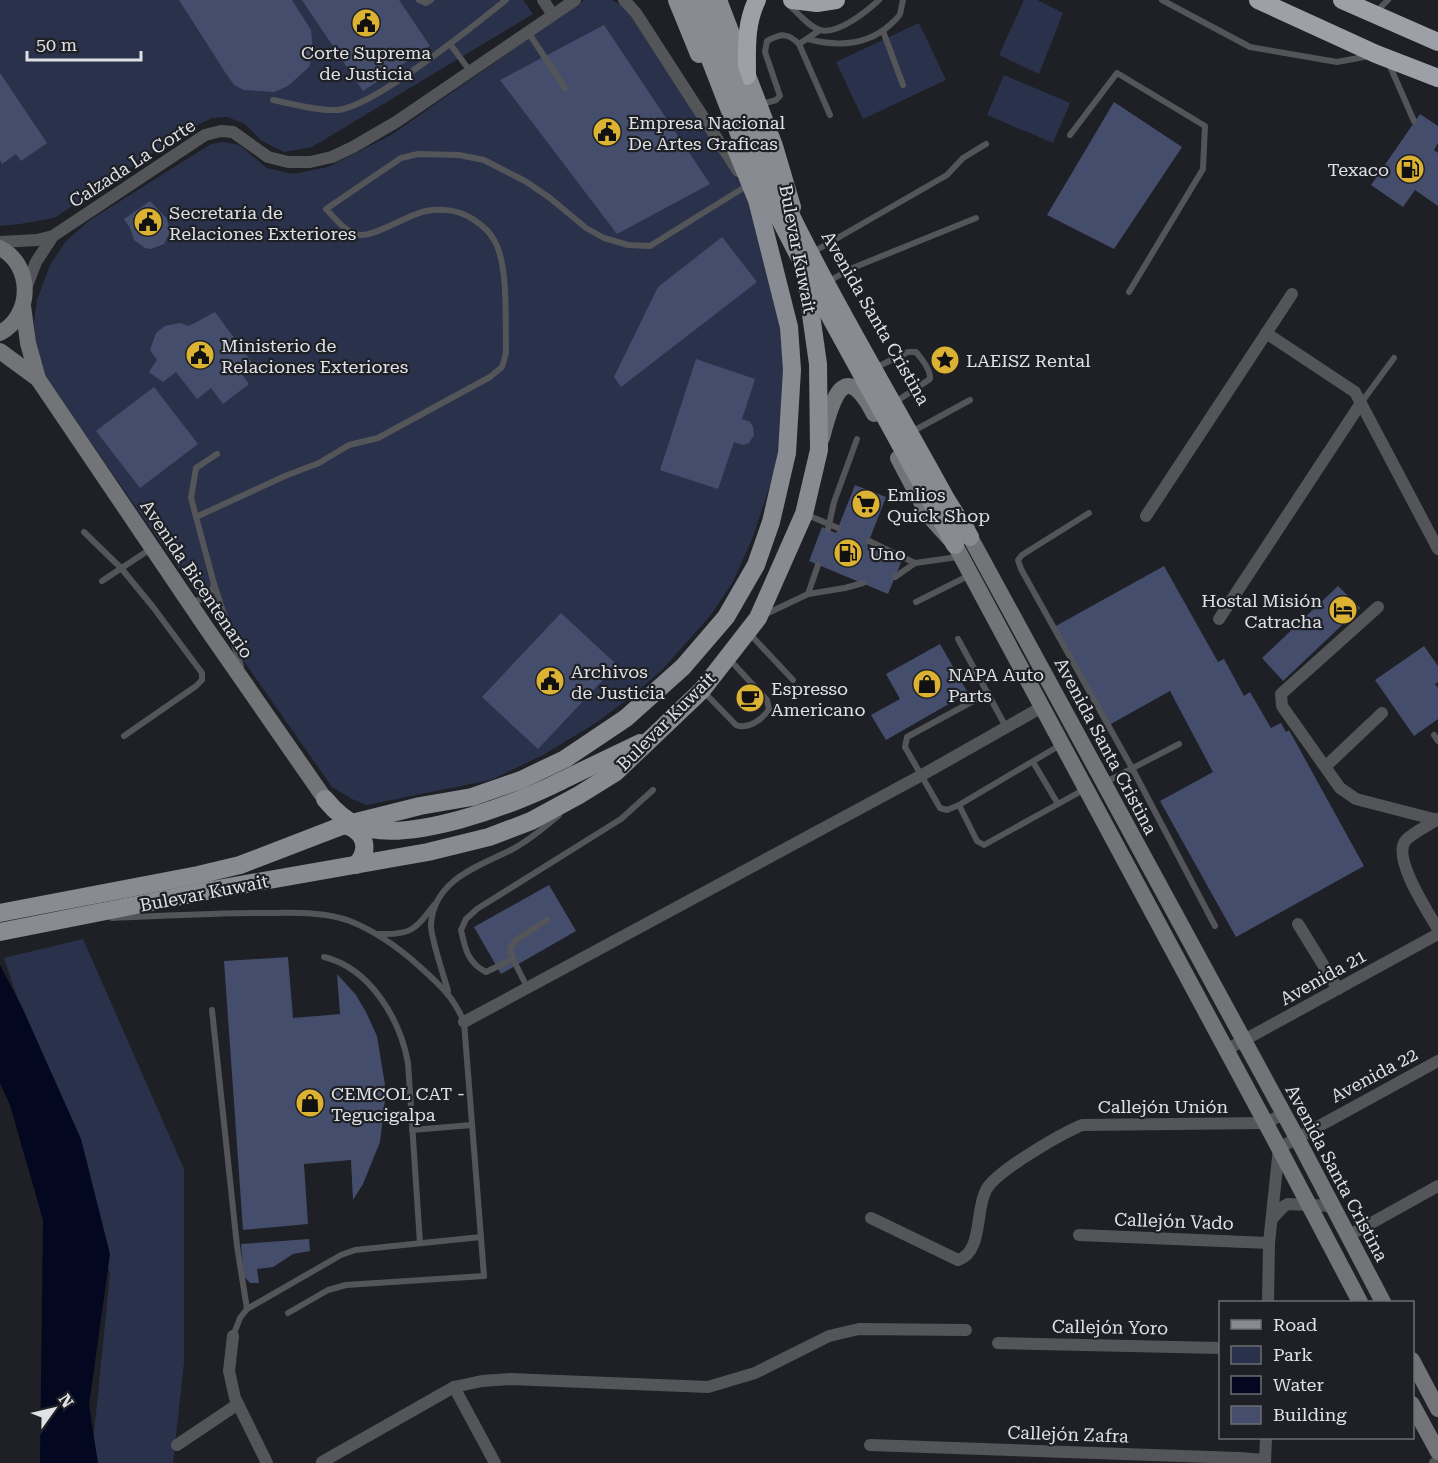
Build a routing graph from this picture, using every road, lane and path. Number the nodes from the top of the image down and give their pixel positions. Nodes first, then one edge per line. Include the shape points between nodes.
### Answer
1 (419, 0) edge
2 (431, 0) edge
3 (506, 0) edge
4 (543, 0) edge
5 (574, 0) edge
6 (624, 0) edge
7 (677, 0) edge
8 (687, 0) edge
9 (705, 0) edge
10 (718, 0) edge
11 (757, 0) edge
12 (784, 0) edge
13 (792, 0) edge
14 (836, 0) edge
15 (879, 0) edge
16 (903, 0) edge
17 (1162, 0) edge
18 (1258, 0) edge
19 (1342, 0) edge
20 (1388, 0) edge
21 (554, 15) junction
22 (1374, 15) junction
23 (820, 30) junction
24 (883, 31) junction
25 (528, 32) junction
26 (808, 39) junction
27 (1438, 42) edge
28 (450, 44) junction
29 (799, 44) junction
30 (1381, 56) junction
31 (470, 72) junction
32 (747, 75) junction
33 (1438, 78) edge
34 (903, 85) dead end
35 (565, 88) dead end
36 (273, 100) dead end
37 (759, 105) junction
38 (830, 115) dead end
39 (1414, 121) dead end
40 (1070, 135) dead end
41 (986, 144) dead end
42 (752, 193) junction
43 (793, 209) junction
44 (976, 218) dead end
45 (53, 237) junction
46 (0, 242) edge
47 (0, 248) edge
48 (815, 251) junction
49 (831, 280) junction
50 (26, 288) junction
51 (1129, 292) dead end
52 (1292, 294) dead end
53 (23, 306) junction
54 (0, 333) edge
55 (1266, 333) junction
56 (0, 351) edge
57 (1394, 358) dead end
58 (881, 365) junction
59 (38, 379) junction
60 (900, 399) junction
61 (970, 400) dead end
62 (1361, 404) junction
63 (916, 429) junction
64 (858, 439) dead end
65 (819, 450) junction
66 (217, 454) dead end
67 (940, 502) junction
68 (1089, 513) dead end
69 (804, 514) junction
70 (1146, 516) dead end
71 (196, 517) junction
72 (829, 526) junction
73 (838, 528) dead end
74 (84, 532) dead end
75 (869, 541) dead end
76 (962, 546) junction
77 (152, 548) junction
78 (1438, 549) edge
79 (915, 562) junction
80 (818, 565) dead end
81 (121, 568) junction
82 (971, 575) junction
83 (895, 577) dead end
84 (102, 581) dead end
85 (862, 583) dead end
86 (214, 584) junction
87 (808, 594) junction
88 (185, 597) junction
89 (916, 602) dead end
90 (1378, 607) dead end
91 (1219, 619) dead end
92 (753, 625) junction
93 (958, 639) dead end
94 (728, 657) junction
95 (793, 680) dead end
96 (248, 688) junction
97 (702, 690) junction
98 (988, 693) junction
99 (1042, 707) junction
100 (1382, 713) dead end
101 (626, 718) junction
102 (1006, 727) junction
103 (657, 734) junction
104 (123, 736) dead end
105 (1062, 744) junction
106 (1179, 744) dead end
107 (1033, 762) junction
108 (1326, 766) junction
109 (1132, 768) junction
110 (922, 775) junction
111 (568, 777) junction
112 (1104, 783) junction
113 (1085, 788) junction
114 (653, 790) dead end
115 (579, 795) junction
116 (325, 799) joint
117 (1058, 804) junction
118 (959, 805) junction
119 (396, 812) junction
120 (1437, 820) edge
121 (344, 825) junction
122 (409, 855) junction
123 (356, 865) junction
124 (435, 902) junction
125 (0, 914) edge
126 (40, 915) junction
127 (64, 920) junction
128 (547, 921) dead end
129 (1298, 924) dead end
130 (1215, 926) dead end
131 (1438, 929) edge
132 (0, 932) edge
133 (378, 934) junction
134 (1438, 934) edge
135 (324, 957) dead end
136 (513, 959) junction
137 (528, 988) junction
138 (1338, 989) junction
139 (448, 992) junction
140 (212, 1010) dead end
141 (465, 1022) junction
142 (1243, 1041) junction
143 (1226, 1050) junction
144 (1438, 1061) edge
145 (1284, 1114) junction
146 (1265, 1123) junction
147 (472, 1125) junction
148 (412, 1130) junction
149 (1297, 1138) junction
150 (1279, 1148) junction
151 (1438, 1186) edge
152 (1310, 1206) junction
153 (1332, 1206) junction
154 (871, 1218) dead end
155 (1271, 1220) junction
156 (1079, 1235) dead end
157 (1348, 1236) junction
158 (482, 1237) junction
159 (420, 1243) junction
160 (1269, 1243) junction
161 (1268, 1301) edge
162 (1359, 1301) edge
163 (1382, 1301) edge
164 (247, 1309) junction
165 (288, 1312) dead end
166 (966, 1330) dead end
167 (233, 1336) joint
168 (999, 1342) dead end
169 (1219, 1348) edge
170 (1414, 1362) edge
171 (454, 1387) junction
172 (238, 1404) junction
173 (1414, 1406) edge
174 (1438, 1409) edge
175 (1267, 1439) edge
176 (177, 1445) dead end
177 (870, 1445) dead end
178 (1438, 1452) edge
179 (322, 1462) edge
180 (1265, 1462) edge
181 (267, 1463) edge
182 (495, 1463) edge

1 - 2 lane
3 - 28 lane
4 - 21 street
5 - 21 street, Calzada La Corte
6 - 42 street
7 - 42 main road, Bulevar Kuwait
8 - 67 main road, bridge via 753,167 827,311
9 - 67 main road, bridge via 761,152 794,223
10 - 32 main road, Bulevar Kuwait
11 - 32 highway via 748,28
12 - 23 lane
13 - 14 highway
15 - 23 lane via 849,22 833,30
16 - 24 lane via 899,16
17 - 30 lane via 1259,50 1337,63
18 - 30 highway
19 - 22 highway
20 - 22 lane
21 - 25 street, Calzada La Corte
22 - 27 highway
23 - 26 lane
24 - 26 lane via 871,39 848,44 828,45
24 - 34 lane
25 - 31 street, Calzada La Corte
25 - 35 lane
26 - 29 lane
28 - 31 lane
28 - 36 lane via 366,101 339,111
29 - 37 lane via 790,36 778,35 767,41 765,52 780,96
29 - 38 lane
30 - 33 highway
30 - 39 lane
31 - 45 street, Calzada La Corte via 396,122 332,157 288,162 268,158 233,132 205,135
32 - 37 main road, Bulevar Kuwait
37 - 43 main road, Bulevar Kuwait
40 - 51 lane via 1117,73 1205,126 1203,169
41 - 48 lane via 963,158 947,175
42 - 71 lane via 650,246 628,246 586,228 525,181 484,160 440,153 401,158 326,209 353,234 362,236 428,211 463,214 482,225 502,259 506,353 502,367 378,438 349,445
42 - 101 main road, Bulevar Kuwait via 789,327 792,370 787,453 771,522 756,565 726,617 683,667
43 - 48 street, Avenida Santa Cristina
43 - 65 main road, Bulevar Kuwait via 818,364
44 - 49 lane
45 - 46 street, Calzada La Corte
45 - 50 street, Calzada La Corte via 36,262
47 - 50 street via 15,260
48 - 49 street, Avenida Santa Cristina
49 - 58 street, Avenida Santa Cristina
50 - 53 street
52 - 55 street
53 - 54 street via 17,319
53 - 59 street, Avenida Bicentenario via 27,343
55 - 62 street via 1354,392
55 - 70 street
56 - 59 street, Avenida Bicentenario
57 - 62 lane
58 - 60 street, Avenida Santa Cristina
58 - 60 lane via 908,352 916,352 922,359 930,379
59 - 77 street, Avenida Bicentenario
60 - 63 street, Avenida Santa Cristina
61 - 63 lane
62 - 78 street
62 - 91 street
63 - 76 street, Avenida Santa Cristina via 955,496
64 - 72 lane
65 - 69 main road, Bulevar Kuwait
65 - 76 street, Avenida Santa Cristina via 835,394 847,387 856,389 868,403 928,515
66 - 71 lane via 196,468 191,498
67 - 76 main road
68 - 109 lane via 1018,560
69 - 72 lane
69 - 92 main road, Bulevar Kuwait
71 - 86 lane
72 - 73 lane
74 - 81 lane
75 - 79 lane
76 - 79 lane
76 - 82 street, Avenida Santa Cristina
76 - 112 street, Avenida Santa Cristina
77 - 81 lane
77 - 88 street, Avenida Bicentenario
79 - 83 lane
80 - 87 lane
81 - 84 lane
81 - 104 lane via 202,673 202,680
82 - 89 lane
82 - 99 street, Avenida Santa Cristina
85 - 87 lane
86 - 88 lane via 203,599
86 - 96 lane
87 - 92 lane
88 - 96 street, Avenida Bicentenario
90 - 108 street via 1281,694 1282,706
92 - 94 main road, Bulevar Kuwait
92 - 95 lane
93 - 98 lane
94 - 97 main road, Bulevar Kuwait
94 - 97 lane via 767,700 767,712 741,727
96 - 116 street, Avenida Bicentenario
97 - 103 main road, Bulevar Kuwait
98 - 102 lane
98 - 110 lane via 907,737 905,747
99 - 102 street
99 - 105 street, Avenida Santa Cristina
100 - 108 street
101 - 111 main road
101 - 119 main road, Bulevar Kuwait via 564,759 521,780 472,797
102 - 110 street
103 - 111 main road
103 - 115 main road, Bulevar Kuwait via 616,772
105 - 107 lane
105 - 113 street, Avenida Santa Cristina
106 - 109 lane
107 - 117 lane
107 - 118 lane
108 - 120 street via 1340,788 1356,799
109 - 112 lane
109 - 130 lane
110 - 118 lane via 940,808 947,810
110 - 137 street
111 - 116 main road, bridge via 507,805 405,830 358,826
112 - 142 street, Avenida Santa Cristina
113 - 117 lane
113 - 143 street, Avenida Santa Cristina
114 - 136 lane via 621,819 466,919 460,930 466,954 476,967 486,972
115 - 122 main road, Bulevar Kuwait via 531,821 489,837
115 - 124 lane via 543,829 452,881
117 - 118 lane via 984,845 977,841
119 - 121 main road, Bulevar Kuwait
119 - 122 main road via 388,834 395,848
120 - 131 street via 1406,840 1402,859
121 - 123 main road via 357,830 364,841 364,854
121 - 126 main road, Bulevar Kuwait via 240,865
122 - 123 main road, Bulevar Kuwait
123 - 127 main road, Bulevar Kuwait
124 - 133 lane via 417,927 399,935
124 - 139 lane via 430,925
125 - 126 main road, Bulevar Kuwait
126 - 127 main road, Bulevar Kuwait
126 - 132 main road, Bulevar Kuwait
127 - 133 lane via 321,914
128 - 136 lane via 516,940 510,949
129 - 138 street
133 - 139 lane via 396,945
134 - 138 street, Avenida 21
135 - 148 lane via 339,960 362,977 393,1017 404,1041 408,1063
136 - 137 lane
137 - 141 street
138 - 142 street, Avenida 21
139 - 141 lane
140 - 164 lane
141 - 147 lane
142 - 143 street, Avenida 21
142 - 145 street, Avenida Santa Cristina
143 - 146 street, Avenida Santa Cristina
144 - 149 street, Avenida 22
145 - 146 street, Callejón Unión
145 - 149 street, Avenida Santa Cristina
146 - 150 street, Avenida Santa Cristina
146 - 154 street, Callejón Unión via 1100,1124 1073,1129 997,1177 987,1188 972,1251 958,1260
147 - 148 lane
147 - 158 lane
148 - 159 lane
149 - 150 street, Avenida 22
149 - 153 street, Avenida Santa Cristina
150 - 152 street, Avenida Santa Cristina
150 - 155 street
151 - 157 street
152 - 153 street
152 - 155 street via 1288,1204
152 - 162 street, Avenida Santa Cristina
153 - 157 street, Avenida Santa Cristina
155 - 160 street
156 - 160 street, Callejón Vado
157 - 163 street, Avenida Santa Cristina
158 - 159 lane
158 - 165 lane via 483,1276 346,1285 328,1290
159 - 164 lane via 341,1255
160 - 161 street
164 - 167 lane
166 - 171 street via 859,1329 829,1336 755,1373 708,1387 510,1379
167 - 172 street via 229,1371
168 - 169 street, Callejón Yoro
170 - 174 street
171 - 179 street
171 - 182 street
172 - 176 street
172 - 181 street
173 - 178 street
175 - 180 street
177 - 180 street, Callejón Zafra

